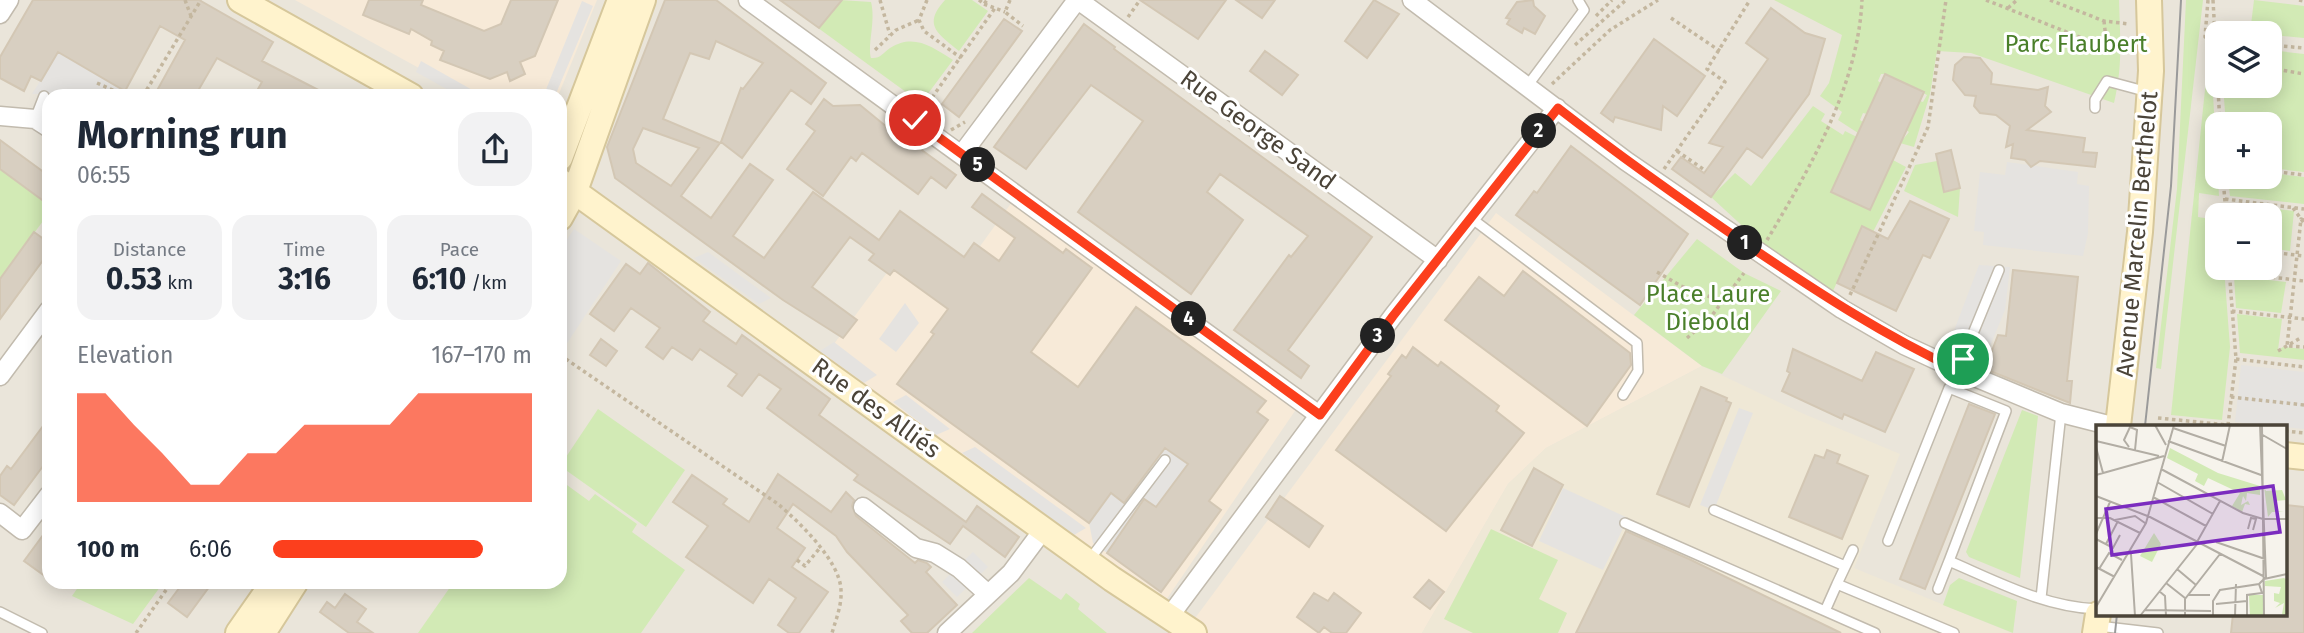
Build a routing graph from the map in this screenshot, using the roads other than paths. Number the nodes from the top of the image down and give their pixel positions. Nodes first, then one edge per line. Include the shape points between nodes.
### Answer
1 (9, 0) edge
2 (240, 0) edge
3 (620, 0) edge
4 (643, 0) edge
5 (748, 0) edge
6 (1077, 0) edge
7 (1412, 0) edge
8 (1578, 0) edge
9 (2149, 0) edge
10 (0, 14) edge
11 (1528, 85) junction
12 (399, 89) edge
13 (2149, 92) junction
14 (1558, 108) junction
15 (2095, 108) dead end
16 (0, 116) edge
17 (42, 124) edge
18 (567, 140) edge
19 (962, 154) junction
20 (568, 186) edge
21 (1471, 218) junction
22 (1438, 260) junction
23 (1999, 270) dead end
24 (42, 319) edge
25 (1958, 370) junction
26 (0, 376) edge
27 (1623, 395) dead end
28 (2061, 412) junction
29 (1320, 415) junction
30 (2108, 425) edge
31 (2118, 425) edge
32 (2286, 455) edge
33 (2304, 457) edge
34 (1165, 460) dead end
35 (42, 504) edge
36 (863, 507) dead end
37 (1714, 510) dead end
38 (0, 513) edge
39 (1625, 523) dead end
40 (1043, 530) junction
41 (1888, 541) dead end
42 (1853, 550) dead end
43 (1089, 561) junction
44 (1949, 561) junction
45 (1845, 566) junction
46 (1837, 584) junction
47 (269, 589) edge
48 (291, 589) edge
49 (1938, 589) dead end
50 (988, 594) junction
51 (2041, 598) junction
52 (1825, 611) junction
53 (0, 612) edge
54 (2097, 620) edge
55 (1178, 627) edge
56 (42, 633) edge
57 (238, 633) edge
58 (262, 633) edge
59 (947, 633) edge
60 (1875, 633) edge
61 (1954, 633) edge
62 (2158, 633) edge

1 - 10 street
2 - 12 main road
3 - 18 main road
4 - 20 main road
5 - 19 street
6 - 19 street
6 - 22 street, Rue George Sand
7 - 11 street
8 - 11 lane via 1584,10
9 - 13 main road, Avenue Marcelin Berthelot
11 - 14 street
13 - 15 lane via 2107,81
13 - 31 main road, Avenue Marcelin Berthelot via 2140,232
14 - 21 street
14 - 25 street via 1654,181 1842,309
16 - 17 street
19 - 29 street
20 - 40 main road, Rue des Alliés
21 - 22 street
21 - 27 lane via 1637,343 1638,371
22 - 29 street
23 - 25 lane
24 - 26 street
25 - 28 street
28 - 30 street
28 - 51 lane
29 - 55 street
32 - 33 main road
34 - 43 lane
35 - 38 street via 22,530
36 - 50 street via 916,548 936,553 959,568
37 - 45 lane
39 - 52 lane
40 - 43 main road, Rue des Alliés
40 - 50 street via 1011,573
41 - 44 lane via 1949,388 2006,411
42 - 45 lane
43 - 55 main road, Rue des Alliés
44 - 49 lane
44 - 51 lane
45 - 46 lane
46 - 52 lane
46 - 61 lane
47 - 57 main road
48 - 58 main road
50 - 59 street
51 - 54 lane
52 - 60 lane
53 - 56 lane
54 - 62 lane

